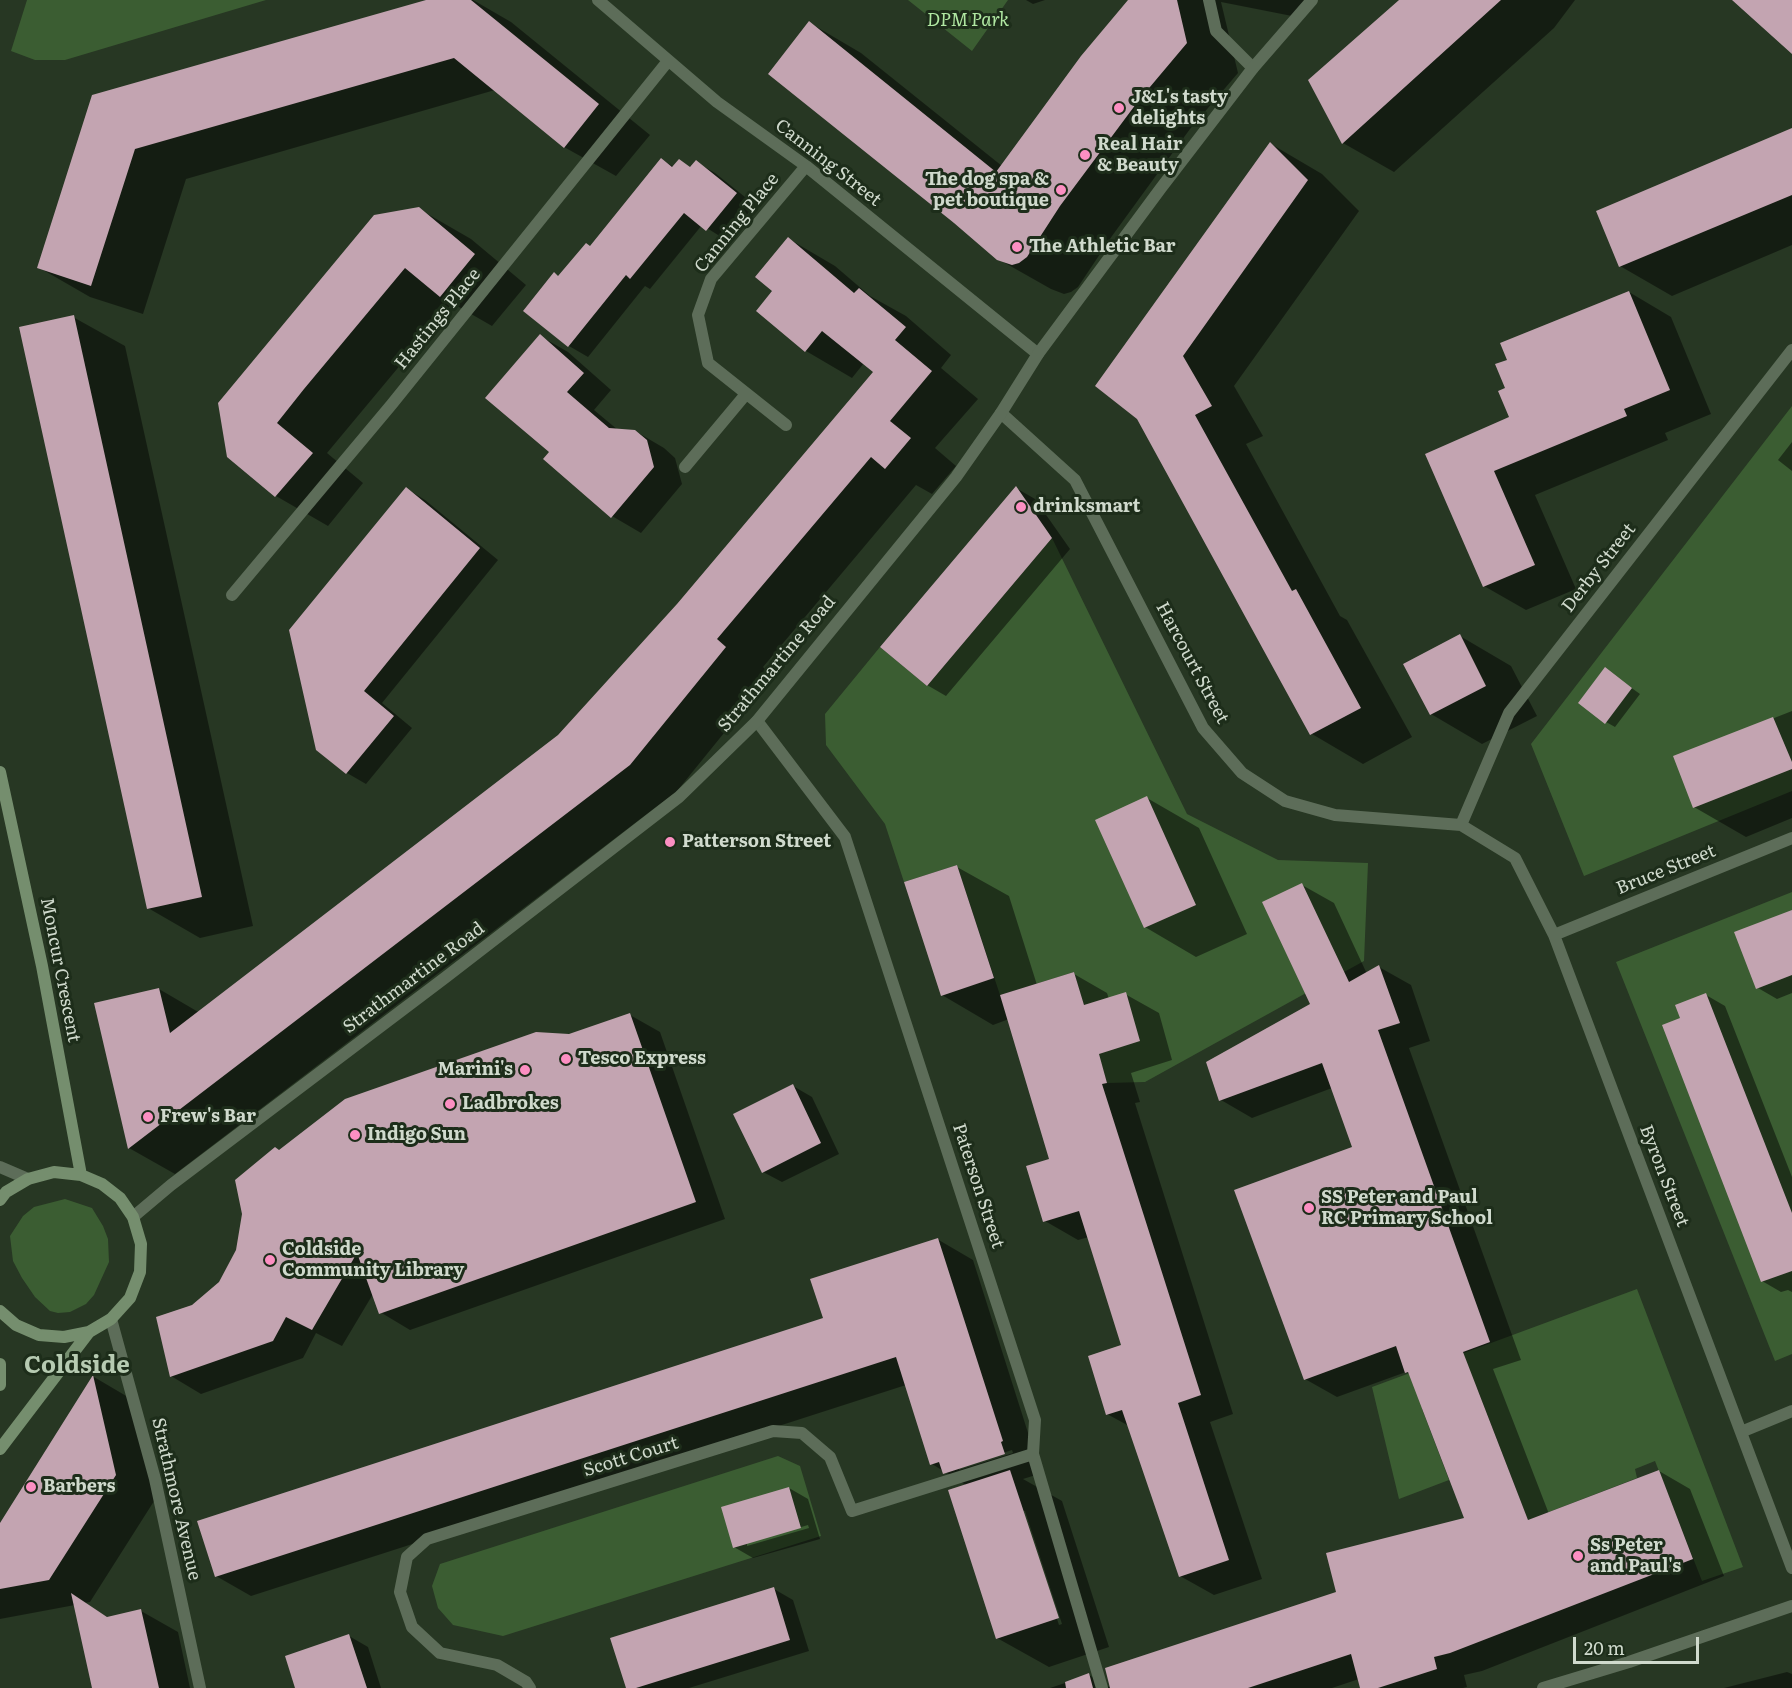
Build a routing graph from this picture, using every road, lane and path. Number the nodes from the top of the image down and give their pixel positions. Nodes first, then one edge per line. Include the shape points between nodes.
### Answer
1 (598, 0) edge
2 (1209, 0) edge
3 (1312, 0) edge
4 (668, 61) junction
5 (1253, 68) junction
6 (806, 166) junction
7 (1792, 350) edge
8 (1038, 354) junction
9 (746, 394) junction
10 (1001, 413) junction
11 (786, 425) dead end
12 (685, 467) dead end
13 (231, 596) dead end
14 (757, 721) junction
15 (0, 772) edge
16 (1461, 825) junction
17 (1792, 838) edge
18 (1554, 935) junction
19 (0, 1167) edge
20 (81, 1175) junction
21 (28, 1179) junction
22 (0, 1200) edge
23 (133, 1217) junction
24 (0, 1311) edge
25 (111, 1319) junction
26 (89, 1332) junction
27 (0, 1364) edge
28 (0, 1385) edge
29 (1792, 1411) edge
30 (1741, 1432) junction
31 (0, 1449) edge
32 (1033, 1454) junction
33 (1792, 1568) edge
34 (1792, 1606) edge
35 (200, 1688) edge
36 (530, 1688) edge
37 (1102, 1688) edge
38 (1543, 1688) edge

1 - 4 street, Canning Street
2 - 5 street via 1216,31
3 - 5 street, Strathmartine Road
4 - 6 street, Canning Street
4 - 13 street, Hastings Place via 392,404
5 - 8 street, Strathmartine Road
6 - 8 street, Canning Street
6 - 9 street, Canning Place via 711,279 698,315 708,363
7 - 16 street, Derby Street via 1509,713
8 - 10 street, Strathmartine Road
9 - 11 street, Canning Place
9 - 12 street
10 - 14 street, Strathmartine Road via 956,477
10 - 16 street, Harcourt Street via 1075,480 1203,728 1242,773 1285,801 1335,814
14 - 23 street, Strathmartine Road via 679,797
14 - 32 street, Paterson Street via 845,837 1035,1420
15 - 20 main road, Moncur Crescent
16 - 18 street, Byron Street via 1515,858
17 - 18 street, Bruce Street
18 - 30 street, Byron Street
19 - 21 street
20 - 21 main road via 54,1173
20 - 23 main road via 120,1198
21 - 22 main road
23 - 25 main road via 141,1244 140,1272 130,1298
24 - 26 main road via 16,1325 39,1335 64,1337
25 - 26 main road
25 - 35 street, Strathmore Avenue via 155,1479
26 - 31 main road
27 - 28 main road
29 - 30 street
30 - 33 street, Byron Street
32 - 36 street, Scott Court via 852,1511 830,1457 802,1433 773,1431 427,1539 407,1557 400,1592 412,1627 440,1653 497,1665
32 - 37 street, Paterson Street
34 - 38 street

